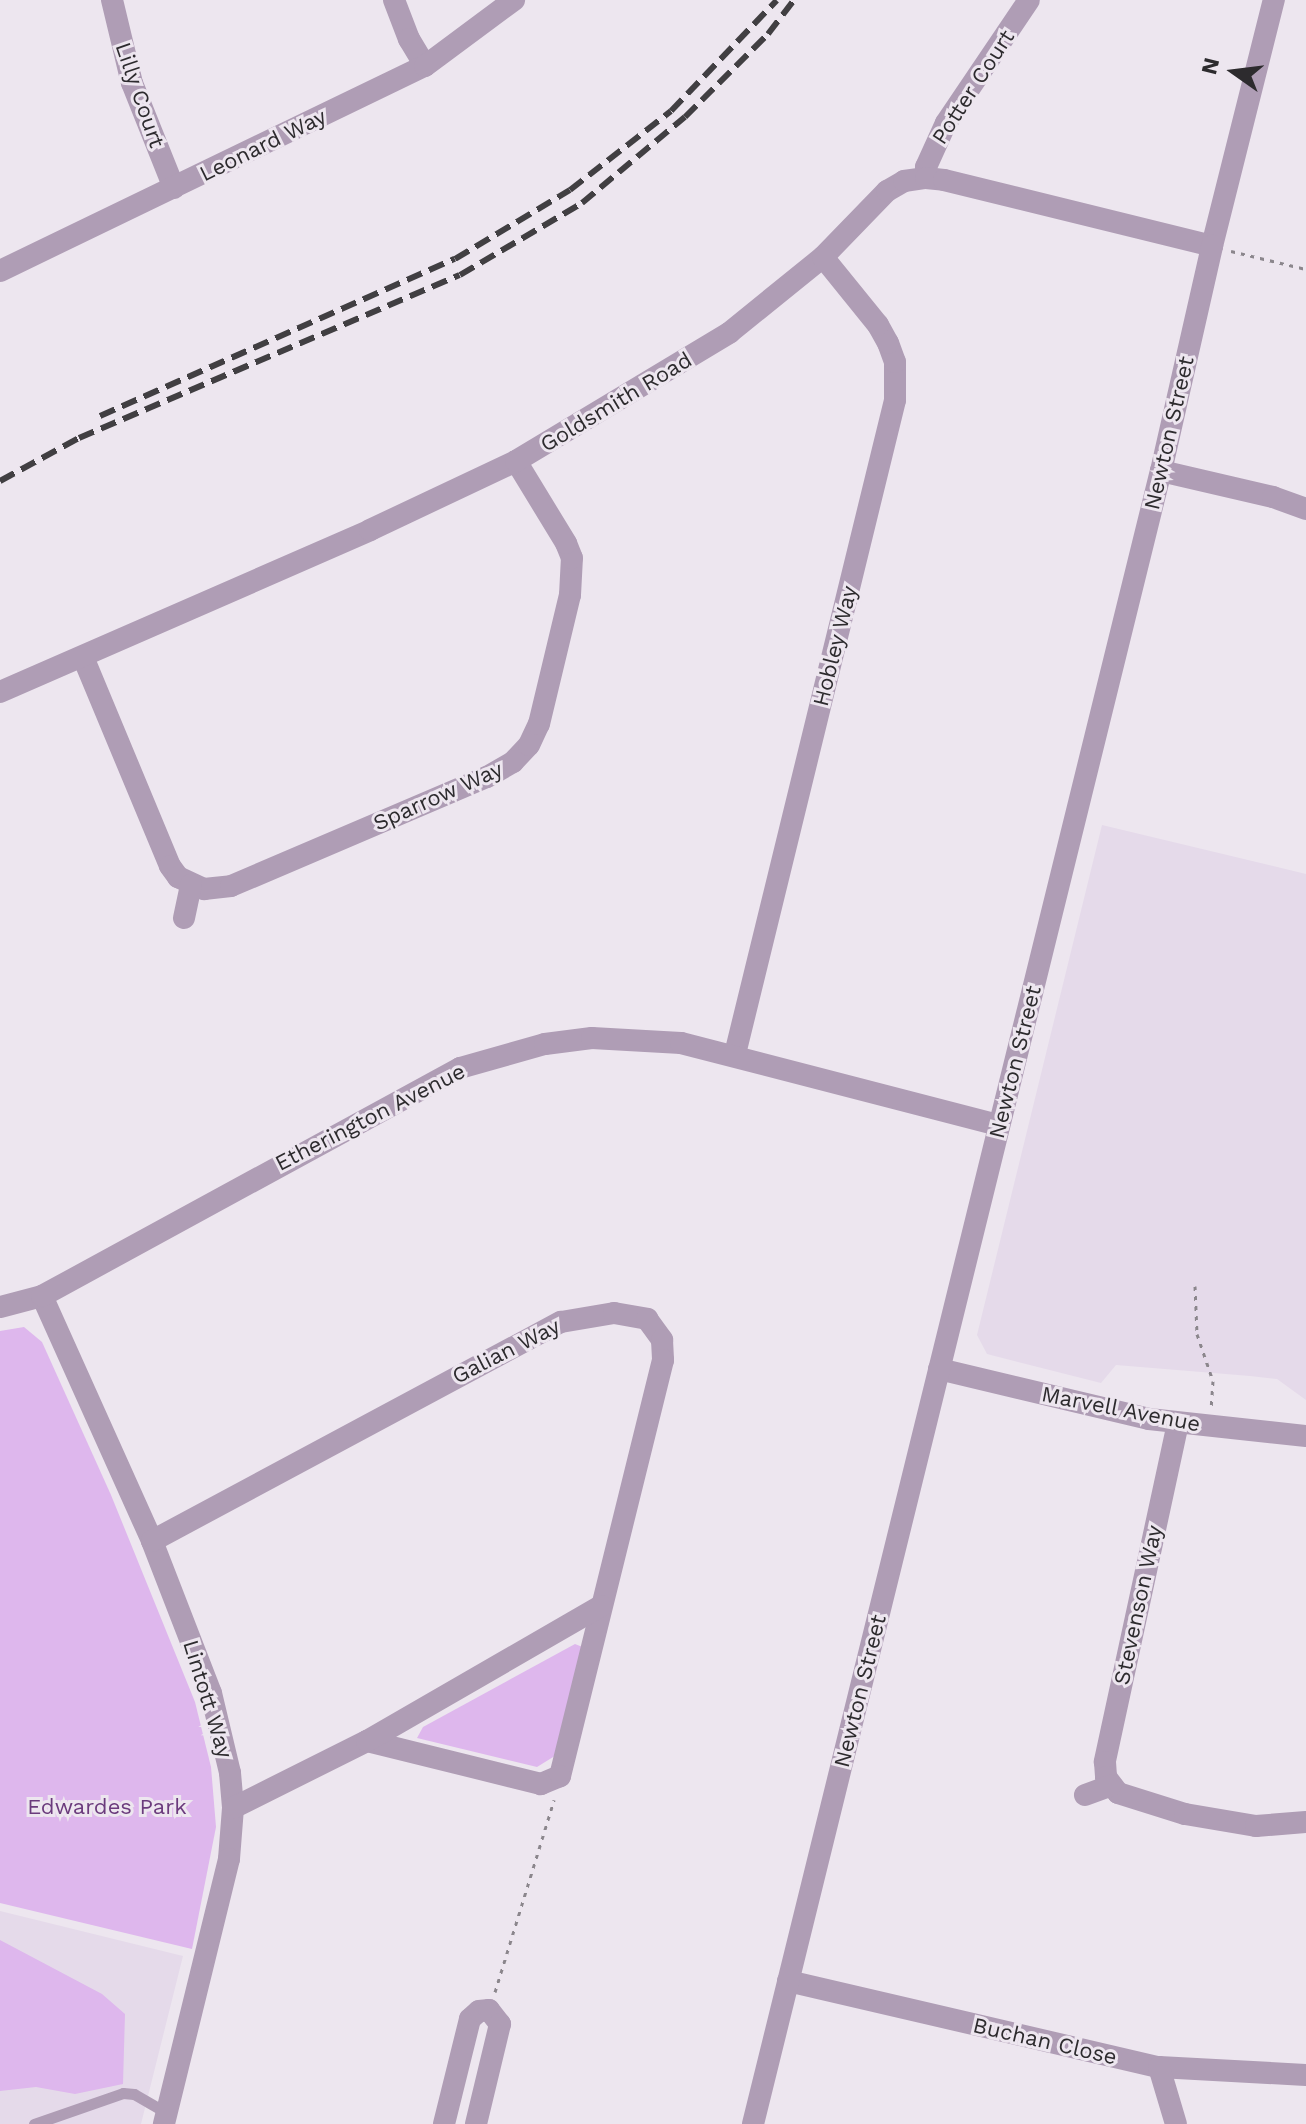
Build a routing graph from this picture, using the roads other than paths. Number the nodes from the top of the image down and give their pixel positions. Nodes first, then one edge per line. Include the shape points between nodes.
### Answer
1 (112, 0) edge
2 (394, 0) edge
3 (514, 0) edge
4 (1029, 0) edge
5 (1274, 0) edge
6 (425, 66) junction
7 (926, 178) junction
8 (174, 188) junction
9 (1212, 246) junction
10 (823, 257) junction
11 (0, 271) edge
12 (516, 461) junction
13 (1161, 471) junction
14 (1306, 509) edge
15 (83, 657) junction
16 (0, 692) edge
17 (191, 885) junction
18 (184, 918) dead end
19 (735, 1054) junction
20 (999, 1125) junction
21 (42, 1296) junction
22 (0, 1307) edge
23 (939, 1369) junction
24 (1178, 1423) junction
25 (1306, 1436) edge
26 (152, 1541) junction
27 (601, 1606) junction
28 (367, 1741) junction
29 (1110, 1786) junction
30 (1085, 1795) dead end
31 (233, 1808) junction
32 (1306, 1822) edge
33 (788, 1981) junction
34 (1159, 2067) junction
35 (1306, 2075) edge
36 (166, 2118) edge
37 (34, 2124) edge
38 (444, 2124) edge
39 (476, 2124) edge
40 (753, 2124) edge
41 (1176, 2124) edge

1 - 8 street, Lilly Court via 132,83
2 - 6 street
3 - 6 street, Leonard Way
4 - 7 street, Potter Court via 946,123
5 - 9 street, Newton Street
6 - 8 street, Leonard Way
7 - 9 street
7 - 10 street, Goldsmith Road via 904,181 887,191
8 - 11 street, Leonard Way
9 - 13 street, Newton Street
10 - 12 street, Goldsmith Road via 729,333
10 - 19 street, Hobley Way via 888,343 895,362 895,400
12 - 15 street, Goldsmith Road
12 - 17 street, Sparrow Way via 572,558 563,631 529,745 487,777 231,886 217,890
13 - 14 street
13 - 20 street, Newton Street
15 - 16 street, Goldsmith Road
15 - 17 street via 170,866
17 - 18 street
19 - 20 street, Etherington Avenue
19 - 21 street, Etherington Avenue via 636,1038 592,1038 545,1044 460,1068
20 - 23 street, Newton Street
21 - 22 street, Etherington Avenue
21 - 26 street, Lintott Way
23 - 24 street, Marvell Avenue via 1115,1413
23 - 33 street, Newton Street
24 - 25 street, Marvell Avenue
24 - 29 street, Stevenson Way via 1105,1762
26 - 27 street, Galian Way via 539,1331 586,1316 635,1314 656,1330 663,1360
26 - 31 street, Lintott Way via 216,1708
27 - 28 street
27 - 28 street, Galian Way via 564,1768 553,1781 541,1784
28 - 31 street
29 - 30 street
29 - 32 street via 1141,1803 1233,1824
31 - 36 street, Lintott Way via 220,1907
33 - 34 street, Buchan Close
33 - 40 street, Newton Street
34 - 35 street, Buchan Close
34 - 41 street
36 - 37 lane via 134,2094 123,2093
38 - 39 street via 470,2019 489,2010 500,2024

